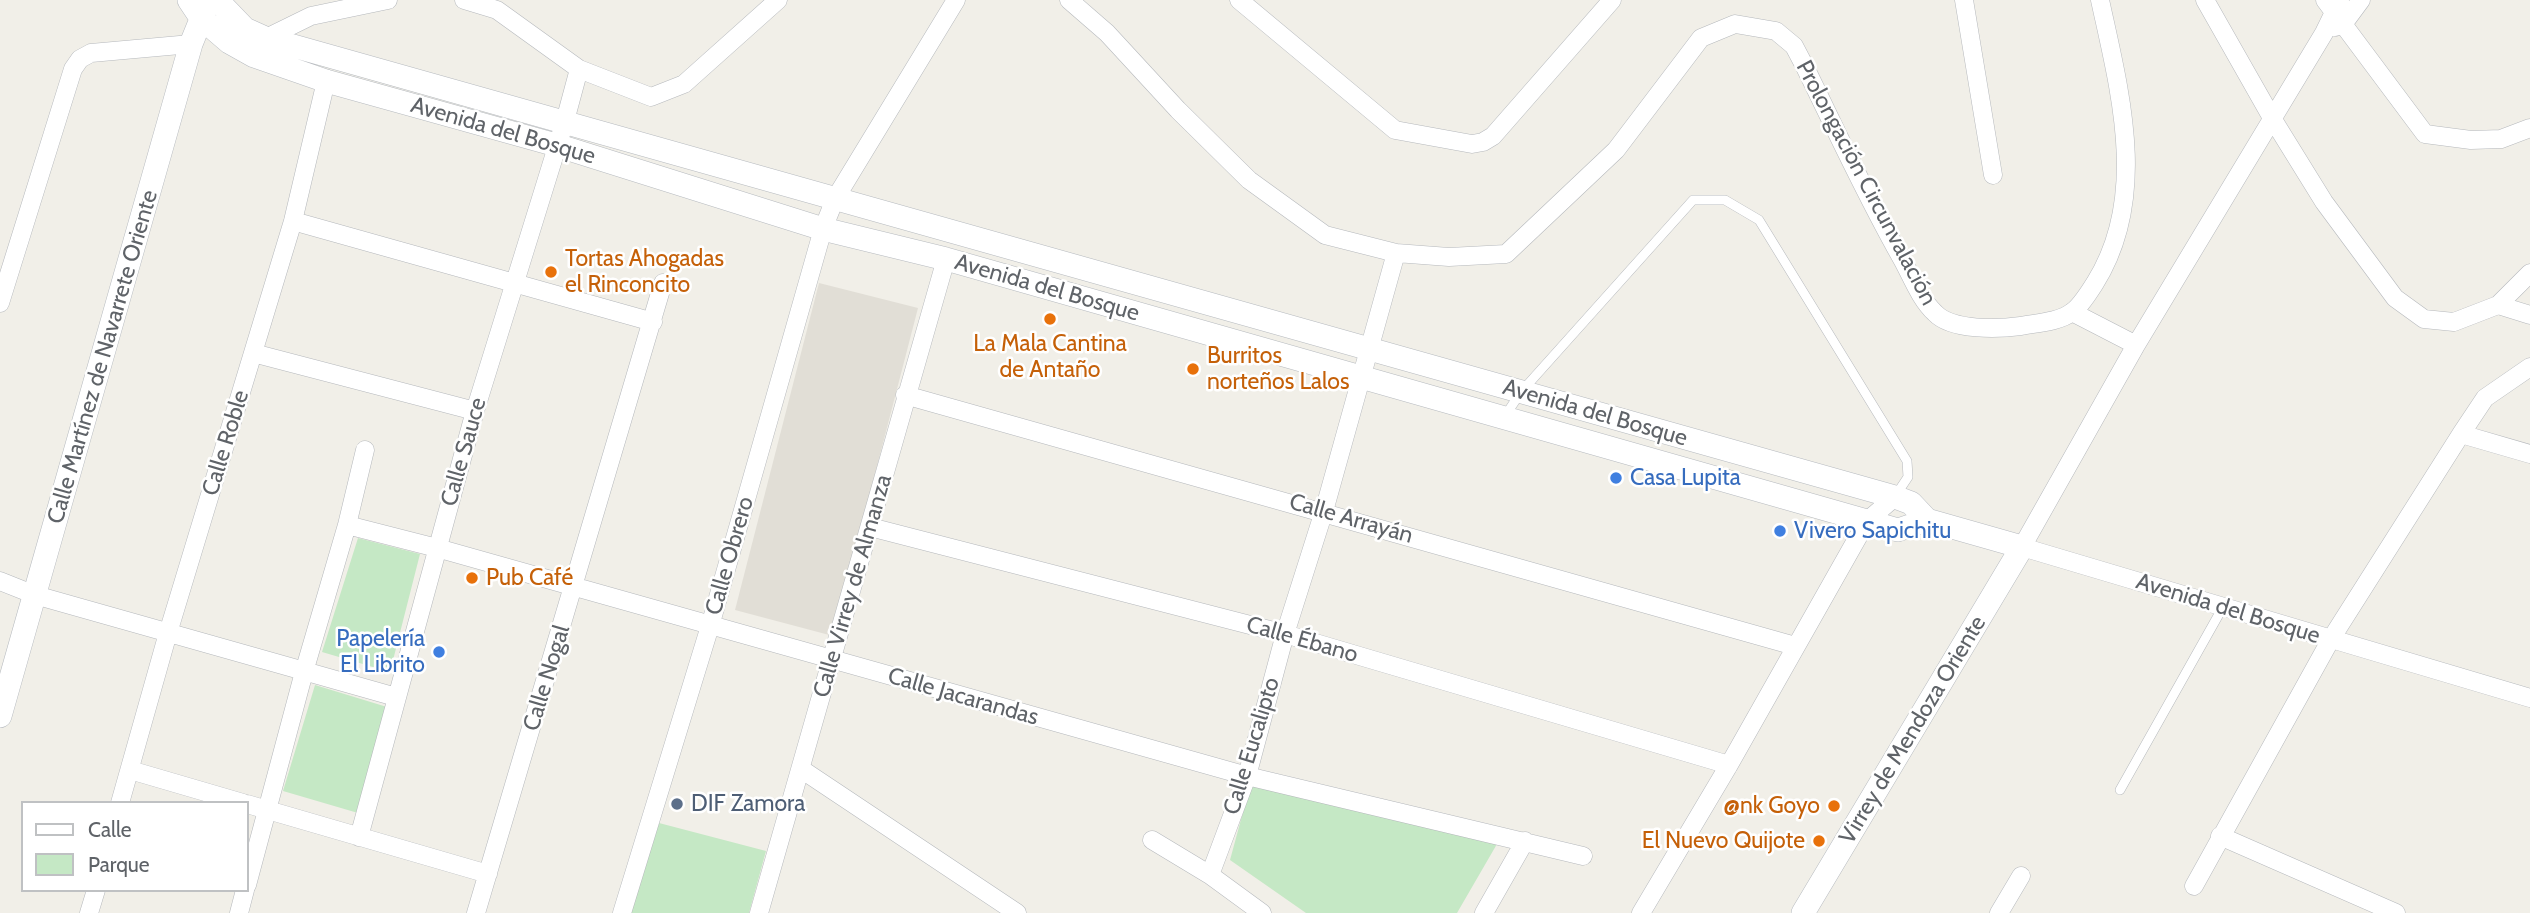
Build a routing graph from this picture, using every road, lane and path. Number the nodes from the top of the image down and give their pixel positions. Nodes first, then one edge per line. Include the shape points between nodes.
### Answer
1 (217, 0) edge
2 (388, 0) edge
3 (464, 0) edge
4 (778, 0) edge
5 (956, 0) edge
6 (1069, 0) edge
7 (1239, 0) edge
8 (1612, 0) edge
9 (1964, 0) edge
10 (2100, 0) edge
11 (2205, 0) edge
12 (2361, 0) edge
13 (200, 6) edge
14 (2336, 9) edge
15 (265, 38) junction
16 (191, 44) junction
17 (246, 51) junction
18 (579, 69) junction
19 (326, 81) junction
20 (2272, 118) junction
21 (565, 121) junction
22 (2530, 128) edge
23 (556, 145) junction
24 (1993, 175) dead end
25 (835, 199) junction
26 (293, 220) junction
27 (823, 229) junction
28 (1396, 253) junction
29 (946, 260) junction
30 (2530, 273) edge
31 (514, 281) junction
32 (663, 283) dead end
33 (0, 303) edge
34 (2498, 305) junction
35 (2072, 312) junction
36 (2530, 314) edge
37 (653, 322) junction
38 (2136, 345) junction
39 (1370, 350) junction
40 (253, 353) junction
41 (2530, 367) edge
42 (1360, 377) junction
43 (1521, 392) junction
44 (905, 395) junction
45 (475, 411) junction
46 (1504, 419) junction
47 (2461, 434) junction
48 (365, 450) dead end
49 (2530, 454) edge
50 (1895, 497) junction
51 (1324, 511) junction
52 (1927, 520) junction
53 (1867, 521) junction
54 (347, 525) junction
55 (870, 527) junction
56 (2022, 547) junction
57 (437, 548) junction
58 (0, 581) edge
59 (574, 587) junction
60 (35, 595) junction
61 (2223, 607) junction
62 (710, 626) junction
63 (168, 633) junction
64 (1285, 634) junction
65 (2331, 639) junction
66 (1796, 646) junction
67 (833, 660) junction
68 (303, 672) junction
69 (396, 697) junction
70 (2530, 698) edge
71 (0, 716) edge
72 (1730, 765) junction
73 (130, 769) junction
74 (801, 769) junction
75 (1247, 775) junction
76 (2120, 790) dead end
77 (121, 801) edge
78 (238, 801) edge
79 (248, 804) edge
80 (267, 810) junction
81 (2220, 836) junction
82 (359, 837) junction
83 (1152, 840) dead end
84 (1525, 841) junction
85 (1583, 856) dead end
86 (488, 874) junction
87 (1210, 875) junction
88 (2021, 876) dead end
89 (248, 881) edge
90 (2194, 886) dead end
91 (95, 892) edge
92 (244, 892) edge
93 (765, 911) edge
94 (89, 913) edge
95 (239, 913) edge
96 (476, 913) edge
97 (622, 913) edge
98 (1017, 913) edge
99 (1262, 913) edge
100 (1484, 913) edge
101 (1641, 913) edge
102 (1803, 913) edge
103 (1999, 913) edge
104 (2396, 913) edge

1 - 15 street, Avenida del Bosque via 244,29
2 - 15 street via 311,16
3 - 18 street via 497,10
4 - 18 street via 684,84 650,97
5 - 25 street, Calle Obrero
6 - 28 street, Prolongación Circunvalación via 1107,33 1249,180 1325,235
7 - 8 street via 1395,130 1472,144 1493,136
9 - 24 street
10 - 35 street via 2120,95 2126,153 2124,203 2106,265
11 - 20 street
12 - 14 street
13 - 16 street, Calle Martínez de Navarrete Oriente
13 - 17 street, Avenida del Bosque via 229,42
14 - 20 street
14 - 22 street via 2426,134 2501,139
15 - 17 street
15 - 21 street, Avenida del Bosque
16 - 33 street via 91,53 80,59 73,69
16 - 60 street, Calle Martínez de Navarrete Oriente
17 - 19 street, Avenida del Bosque
18 - 21 street, Calle Sauce
19 - 23 street, Avenida del Bosque
19 - 26 street, Calle Roble
20 - 34 street via 2324,202 2395,298 2424,319 2454,322
20 - 38 street
21 - 23 street, Calle Sauce
21 - 25 street, Avenida del Bosque
23 - 27 street, Avenida del Bosque
23 - 31 street, Calle Sauce
25 - 27 street, Calle Obrero
25 - 39 street, Avenida del Bosque
26 - 31 street
26 - 40 street, Calle Roble
27 - 29 street, Avenida del Bosque
27 - 62 street, Calle Obrero
28 - 35 street, Prolongación Circunvalación via 1449,257 1506,254 1616,150 1702,38 1735,24 1776,31 1794,46 1892,241 1936,315 1947,322 1996,329
28 - 39 street, Calle Eucalipto
29 - 42 street, Avenida del Bosque
29 - 44 street, Calle Virrey de Almanza
30 - 34 street
31 - 37 street
31 - 45 street, Calle Sauce
32 - 37 street, Calle Nogal
34 - 36 street
35 - 38 street
37 - 59 street, Calle Nogal
38 - 56 street
39 - 42 street, Calle Eucalipto
39 - 43 street, Avenida del Bosque
40 - 45 street
40 - 63 street, Calle Roble
41 - 47 street via 2485,398
42 - 46 street, Avenida del Bosque
42 - 51 street, Calle Eucalipto
43 - 46 lane
43 - 50 street, Avenida del Bosque
43 - 50 lane via 1693,200 1725,200 1759,220 1907,461 1908,477
44 - 51 street, Calle Arrayán
44 - 55 street, Calle Virrey de Almanza
45 - 57 street, Calle Sauce
46 - 53 street, Avenida del Bosque
47 - 49 street
47 - 65 street
48 - 54 street
50 - 52 street, Avenida del Bosque via 1911,503
50 - 53 street
51 - 64 street, Calle Eucalipto
51 - 66 street, Calle Arrayán
52 - 53 street, Avenida del Bosque via 1898,530
52 - 56 street, Avenida del Bosque
53 - 66 street
54 - 57 street, Calle Jacarandas
54 - 68 street
55 - 64 street, Calle Ébano
55 - 67 street, Calle Virrey de Almanza
56 - 61 street, Avenida del Bosque
56 - 102 street, Virrey de Mendoza Oriente
57 - 59 street, Calle Jacarandas
57 - 69 street, Calle Sauce
58 - 60 street
59 - 62 street, Calle Jacarandas
59 - 86 street, Calle Nogal
60 - 63 street
60 - 71 street, Calle Martínez de Navarrete Oriente
61 - 65 street, Avenida del Bosque
61 - 76 lane
62 - 67 street, Calle Jacarandas
62 - 97 street, Calle Obrero
63 - 68 street
63 - 73 street, Calle Roble
64 - 72 street, Calle Ébano
64 - 75 street, Calle Eucalipto
65 - 70 street, Avenida del Bosque
65 - 81 street
66 - 72 street
67 - 74 street, Calle Virrey de Almanza
67 - 75 street, Calle Jacarandas
68 - 69 street
68 - 80 street
69 - 82 street, Calle Sauce
72 - 101 street
73 - 77 street, Calle Roble
73 - 78 street
74 - 93 street, Calle Virrey de Almanza
74 - 98 street
75 - 84 street, Calle Jacarandas
75 - 87 street, Calle Eucalipto
79 - 80 street
80 - 82 street
80 - 89 street
81 - 90 street
81 - 104 street
82 - 86 street
83 - 87 street
84 - 85 street, Calle Jacarandas
84 - 100 street
86 - 96 street, Calle Nogal
87 - 99 street
88 - 103 street
91 - 94 street
92 - 95 street

